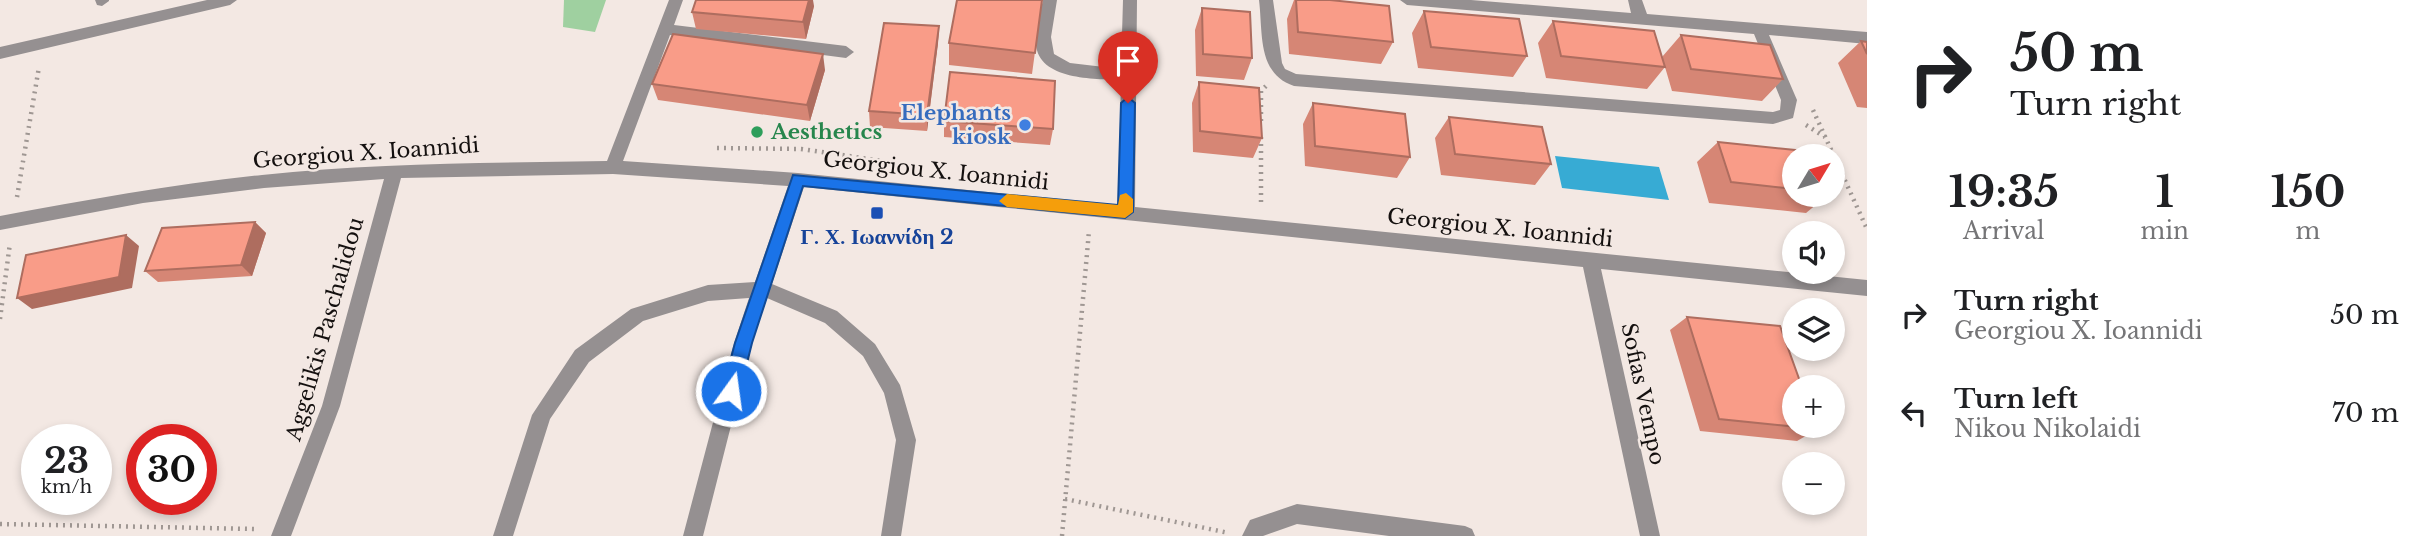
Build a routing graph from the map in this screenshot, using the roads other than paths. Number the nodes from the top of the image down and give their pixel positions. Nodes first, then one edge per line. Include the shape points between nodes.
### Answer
1 (230, 0) edge
2 (676, 0) edge
3 (1050, 0) edge
4 (1130, 0) edge
5 (1266, 0) edge
6 (1407, 0) edge
7 (1635, 0) edge
8 (1641, 21) junction
9 (665, 29) junction
10 (1760, 31) junction
11 (1867, 38) edge
12 (846, 52) dead end
13 (0, 53) edge
14 (1129, 75) junction
15 (613, 167) junction
16 (394, 172) junction
17 (798, 180) junction
18 (1125, 212) junction
19 (6, 221) edge
20 (1591, 261) junction
21 (1867, 288) edge
22 (762, 289) junction
23 (283, 533) edge
24 (1242, 535) edge
25 (503, 536) edge
26 (694, 536) edge
27 (891, 536) edge
28 (1465, 536) edge
29 (1650, 536) edge

1 - 13 street
2 - 9 street
3 - 14 street via 1044,49 1049,60 1065,68
4 - 14 street
5 - 10 street via 1274,64 1294,80 1773,118 1787,114 1789,100
6 - 8 street
7 - 8 street
8 - 10 street
9 - 12 street
9 - 15 street
10 - 11 street
14 - 18 street
15 - 16 street, Georgiou X. Ioannidi
15 - 17 street, Georgiou X. Ioannidi
16 - 19 street, Georgiou X. Ioannidi via 143,196
16 - 23 street, Aggelikis Paschalidou via 331,406
17 - 18 street, Georgiou X. Ioannidi
17 - 22 street
18 - 20 street, Georgiou X. Ioannidi
20 - 21 street, Georgiou X. Ioannidi
20 - 29 street, Sofias Vempo
22 - 25 street via 708,293 638,316 582,356 542,415
22 - 26 street via 743,343
22 - 27 street via 831,317 869,350 893,391 906,440
24 - 28 street via 1297,514

